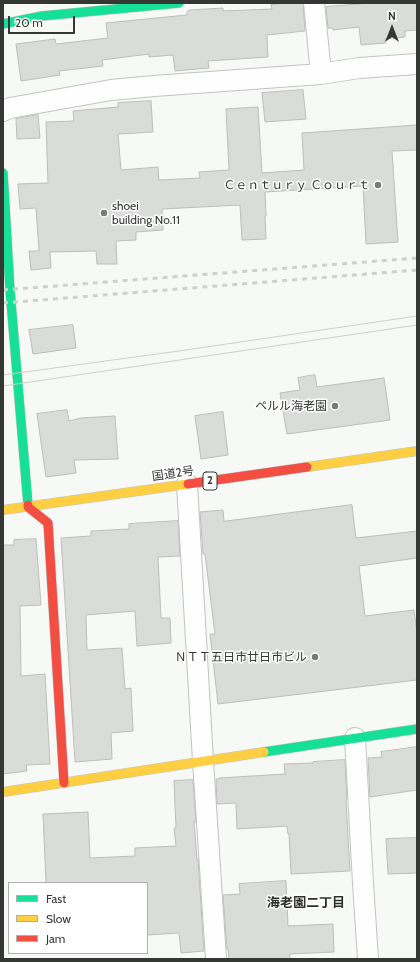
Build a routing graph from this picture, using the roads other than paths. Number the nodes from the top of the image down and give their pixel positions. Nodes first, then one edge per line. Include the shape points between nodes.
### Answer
1 (179, 3) edge
2 (314, 3) edge
3 (3, 24) edge
4 (417, 64) edge
5 (321, 74) junction
6 (3, 111) edge
7 (3, 173) edge
8 (417, 450) edge
9 (188, 484) junction
10 (28, 507) junction
11 (3, 510) edge
12 (417, 729) edge
13 (356, 738) junction
14 (203, 761) junction
15 (64, 783) junction
16 (3, 792) edge
17 (216, 959) edge
18 (368, 959) edge

1 - 3 main road via 42,16
2 - 5 street
4 - 5 street via 359,68
5 - 6 street via 111,90
7 - 10 main road
8 - 9 main road, 国道2号 / 2
9 - 10 main road, 国道2号 / 2
9 - 14 street
10 - 11 main road, 国道2号 / 2
10 - 15 main road via 48,523
12 - 13 main road
13 - 14 main road
13 - 18 street
14 - 15 main road
14 - 17 street
15 - 16 main road

